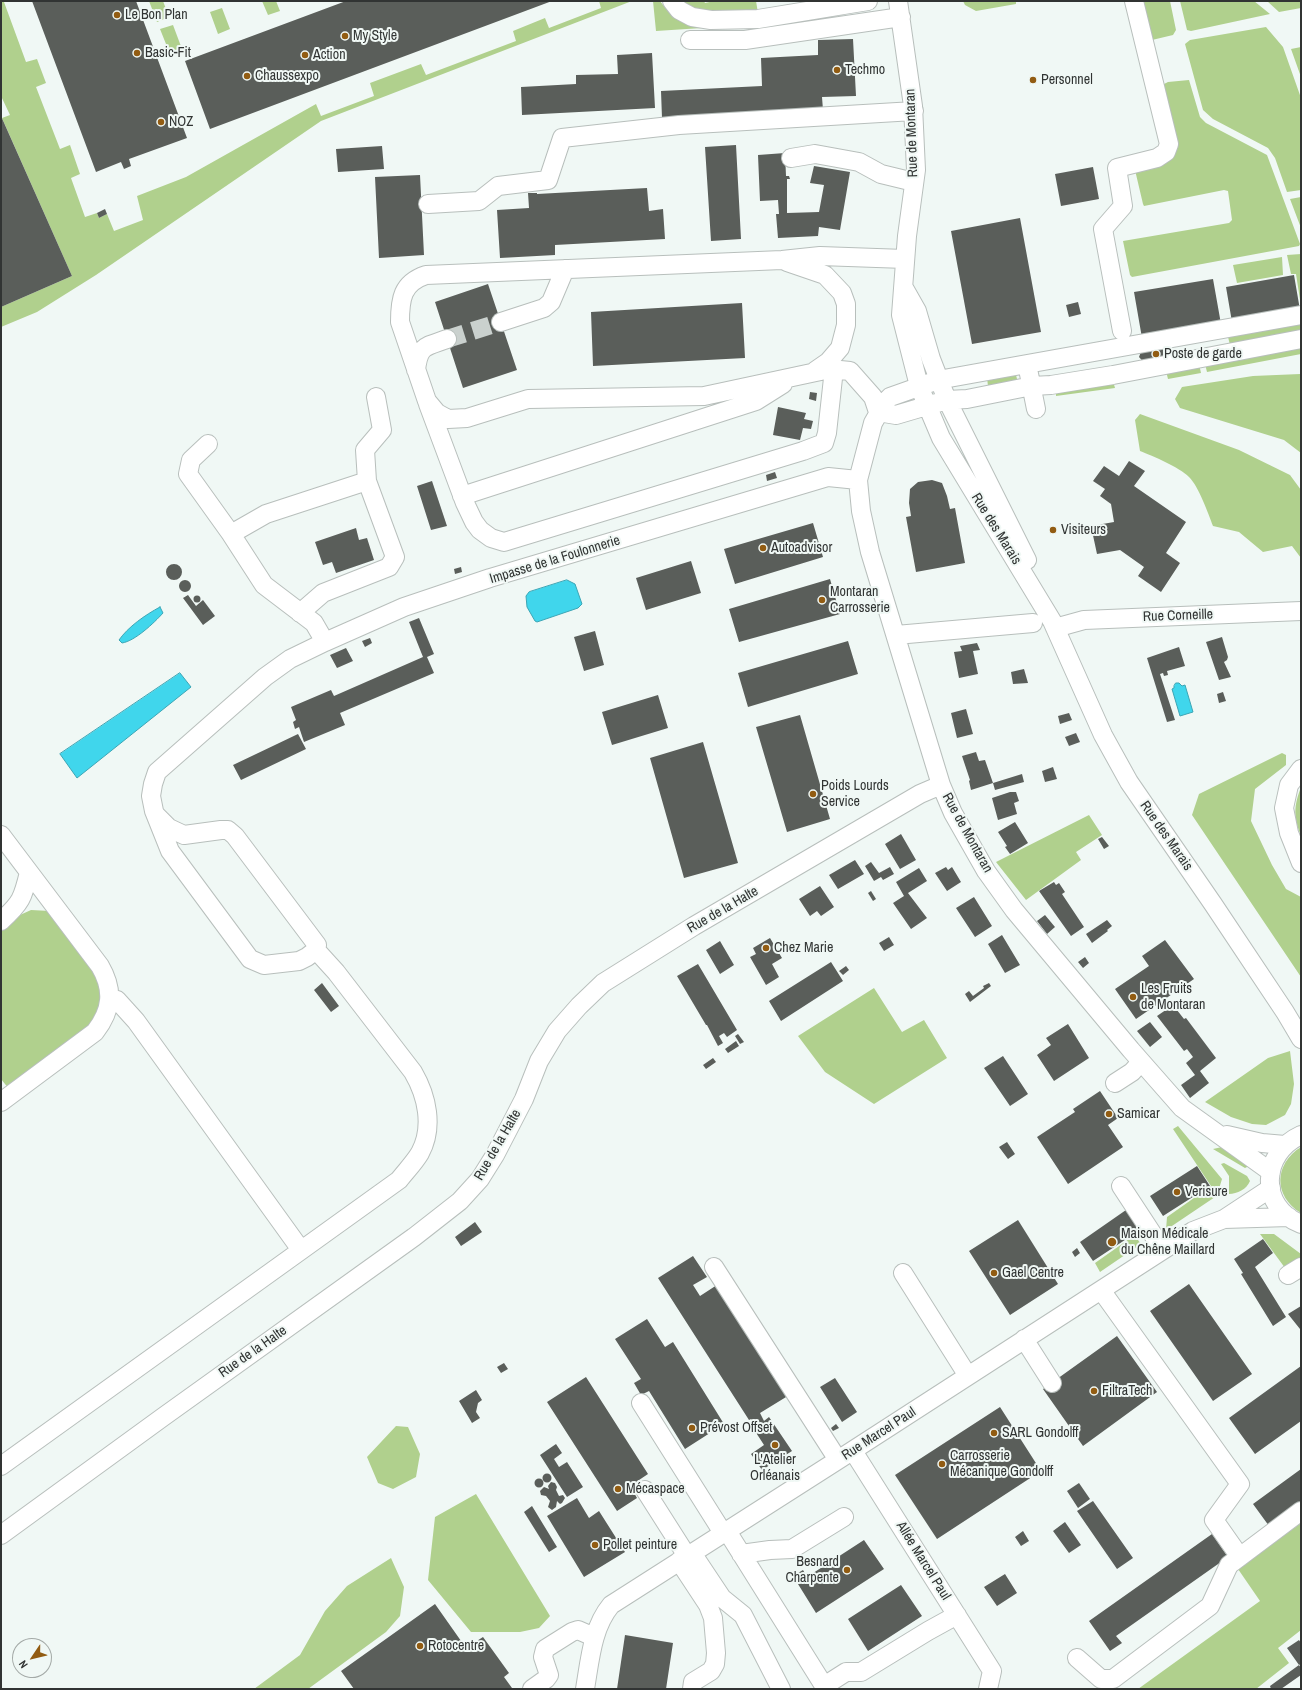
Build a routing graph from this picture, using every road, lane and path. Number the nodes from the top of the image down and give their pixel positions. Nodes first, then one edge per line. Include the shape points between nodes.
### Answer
1 (672, 1) edge
2 (868, 1) edge
3 (1134, 1) edge
4 (900, 9) edge
5 (690, 40) dead end
6 (914, 111) junction
7 (791, 158) dead end
8 (914, 182) junction
9 (428, 204) dead end
10 (905, 259) junction
11 (782, 260) junction
12 (565, 269) junction
13 (904, 288) junction
14 (1301, 315) edge
15 (501, 322) tunnel mouth
16 (1122, 331) dead end
17 (447, 339) tunnel mouth
18 (1301, 340) edge
19 (1028, 364) junction
20 (834, 369) junction
21 (416, 370) junction
22 (815, 372) junction
23 (794, 376) junction
24 (938, 380) junction
25 (920, 386) junction
26 (1026, 387) junction
27 (376, 397) dead end
28 (946, 400) junction
29 (427, 401) junction
30 (928, 406) junction
31 (1031, 410) dead end
32 (878, 412) junction
33 (940, 438) joint
34 (208, 444) dead end
35 (858, 480) junction
36 (367, 481) junction
37 (462, 496) junction
38 (231, 534) junction
39 (1301, 612) edge
40 (300, 613) junction
41 (1033, 623) dead end
42 (1054, 625) junction
43 (896, 635) junction
44 (325, 642) junction
45 (1301, 769) edge
46 (941, 785) junction
47 (156, 815) junction
48 (1, 835) edge
49 (1301, 863) edge
50 (29, 872) junction
51 (1, 921) edge
52 (316, 950) junction
53 (110, 999) junction
54 (1301, 1039) edge
55 (1141, 1062) junction
56 (1115, 1083) dead end
57 (1, 1102) edge
58 (1218, 1134) junction
59 (1301, 1135) edge
60 (1285, 1145) junction
61 (1271, 1180) junction
62 (1121, 1186) dead end
63 (1224, 1219) junction
64 (1295, 1220) edge
65 (301, 1250) junction
66 (1163, 1250) junction
67 (714, 1267) dead end
68 (903, 1273) dead end
69 (1101, 1290) junction
70 (1024, 1339) junction
71 (968, 1376) junction
72 (1052, 1383) dead end
73 (641, 1403) dead end
74 (853, 1451) junction
75 (838, 1460) junction
76 (1, 1466) edge
77 (645, 1490) dead end
78 (1301, 1511) edge
79 (844, 1516) dead end
80 (725, 1532) junction
81 (1, 1535) edge
82 (741, 1554) junction
83 (686, 1557) junction
84 (1240, 1557) junction
85 (957, 1615) junction
86 (594, 1637) junction
87 (1077, 1658) dead end
88 (825, 1688) edge
89 (532, 1689) edge
90 (585, 1689) edge
91 (692, 1689) edge
92 (781, 1689) edge
93 (988, 1689) edge

1 - 2 street via 679,10 692,17 711,20 758,19
3 - 16 street via 1168,144 1166,152 1157,158 1117,168 1123,206 1104,230
4 - 5 street via 746,40
4 - 6 street, Rue de Montaran
6 - 8 street, Rue de Montaran
6 - 9 street via 679,125 562,138 548,180 498,186 479,201
7 - 8 street via 815,154 859,162 881,174
8 - 10 street, Rue de Montaran
10 - 11 street via 820,256
10 - 13 street, Rue de Montaran
11 - 12 street
11 - 22 street via 825,275 842,293 846,304 846,325 840,348
12 - 15 street via 551,302 544,308
12 - 21 street via 426,275 416,278 408,285 403,296 400,322
13 - 24 street via 917,311
13 - 25 street, Rue de Montaran via 901,314
14 - 19 street
17 - 21 street via 421,351
18 - 26 street via 1113,375
19 - 24 street
19 - 26 street
20 - 22 street
20 - 32 street via 850,371 873,396
20 - 37 street via 824,443 803,451 504,542 491,538 480,530
21 - 29 street
22 - 23 street
23 - 29 street via 704,396 528,399 458,419 442,416
23 - 37 street via 756,401
24 - 25 street
24 - 28 street
25 - 30 street, Rue de Montaran
25 - 32 street, Rue de Montaran via 890,397
26 - 28 street via 967,399
26 - 31 street
27 - 36 street via 382,430 365,450
28 - 30 street
28 - 42 street, Rue des Marais via 1030,566
29 - 37 street
30 - 32 street via 896,415
30 - 33 street, Rue de Montaran
32 - 35 street, Rue de Montaran
33 - 42 street, Rue des Marais
34 - 38 street via 191,460 188,474
35 - 43 street, Rue de Montaran via 870,552
35 - 44 street, Impasse de la Foulonnerie via 828,477 490,578 404,607
36 - 38 street via 266,514
36 - 40 street via 395,557 389,567 323,593
38 - 40 street via 264,585
39 - 42 street, Rue Corneille via 1084,620
40 - 44 street via 314,623
41 - 43 street
42 - 54 street, Rue des Marais via 1103,735 1129,782 1214,904
43 - 46 street, Rue de Montaran
44 - 47 street, Impasse de la Foulonnerie via 290,659 264,677 157,772 151,796
45 - 49 street via 1289,785 1284,808 1289,833
46 - 55 street, Rue de Montaran via 953,813 986,871 1014,910
46 - 81 street, Rue de la Halte via 920,794 701,922 603,984 557,1031 539,1061 524,1099 496,1155 480,1179 460,1201 414,1237
47 - 52 street via 169,828 184,835 228,830 317,945
47 - 52 street, Impasse de la Foulonnerie via 170,851 250,959 264,965 299,960
48 - 50 street
50 - 51 street via 23,896 16,908
50 - 53 street via 100,966 107,978
52 - 65 street via 413,1072 425,1100 427,1126 426,1139 420,1152 399,1180
53 - 57 street via 105,1016 95,1032
53 - 65 street via 117,1000 136,1020
55 - 56 street via 1132,1072
55 - 58 street, Rue de Montaran via 1182,1108
58 - 60 street, Rue de Montaran
58 - 61 street, Rue de Montaran
59 - 60 street
60 - 61 street via 1275,1157
61 - 63 street, Rue Marcel Paul
61 - 64 street via 1277,1204
62 - 66 street
63 - 64 street, Rue Marcel Paul
63 - 66 street, Rue Marcel Paul via 1193,1231
65 - 76 street
66 - 69 street, Rue Marcel Paul
67 - 75 street
68 - 71 street
69 - 70 street, Rue Marcel Paul
69 - 84 street via 1240,1484 1214,1520
70 - 71 street, Rue Marcel Paul
70 - 72 street
71 - 74 street, Rue Marcel Paul
73 - 80 street
74 - 75 street, Rue Marcel Paul
74 - 85 street, Allée Marcel Paul
75 - 80 street, Rue Marcel Paul
77 - 83 street
78 - 84 street
79 - 82 street via 792,1549
80 - 82 street
80 - 83 street, Rue Marcel Paul
82 - 88 street
83 - 86 street, Rue Marcel Paul via 610,1605
83 - 91 street via 713,1618 716,1653 711,1671 693,1682
83 - 92 street via 722,1598 743,1615
84 - 87 street via 1229,1565 1210,1606 1113,1679 1101,1679
85 - 88 street via 861,1672 846,1672
85 - 93 street, Allée Marcel Paul via 992,1671
86 - 89 street via 578,1630 544,1649 543,1657 549,1675
86 - 90 street, Rue Marcel Paul

